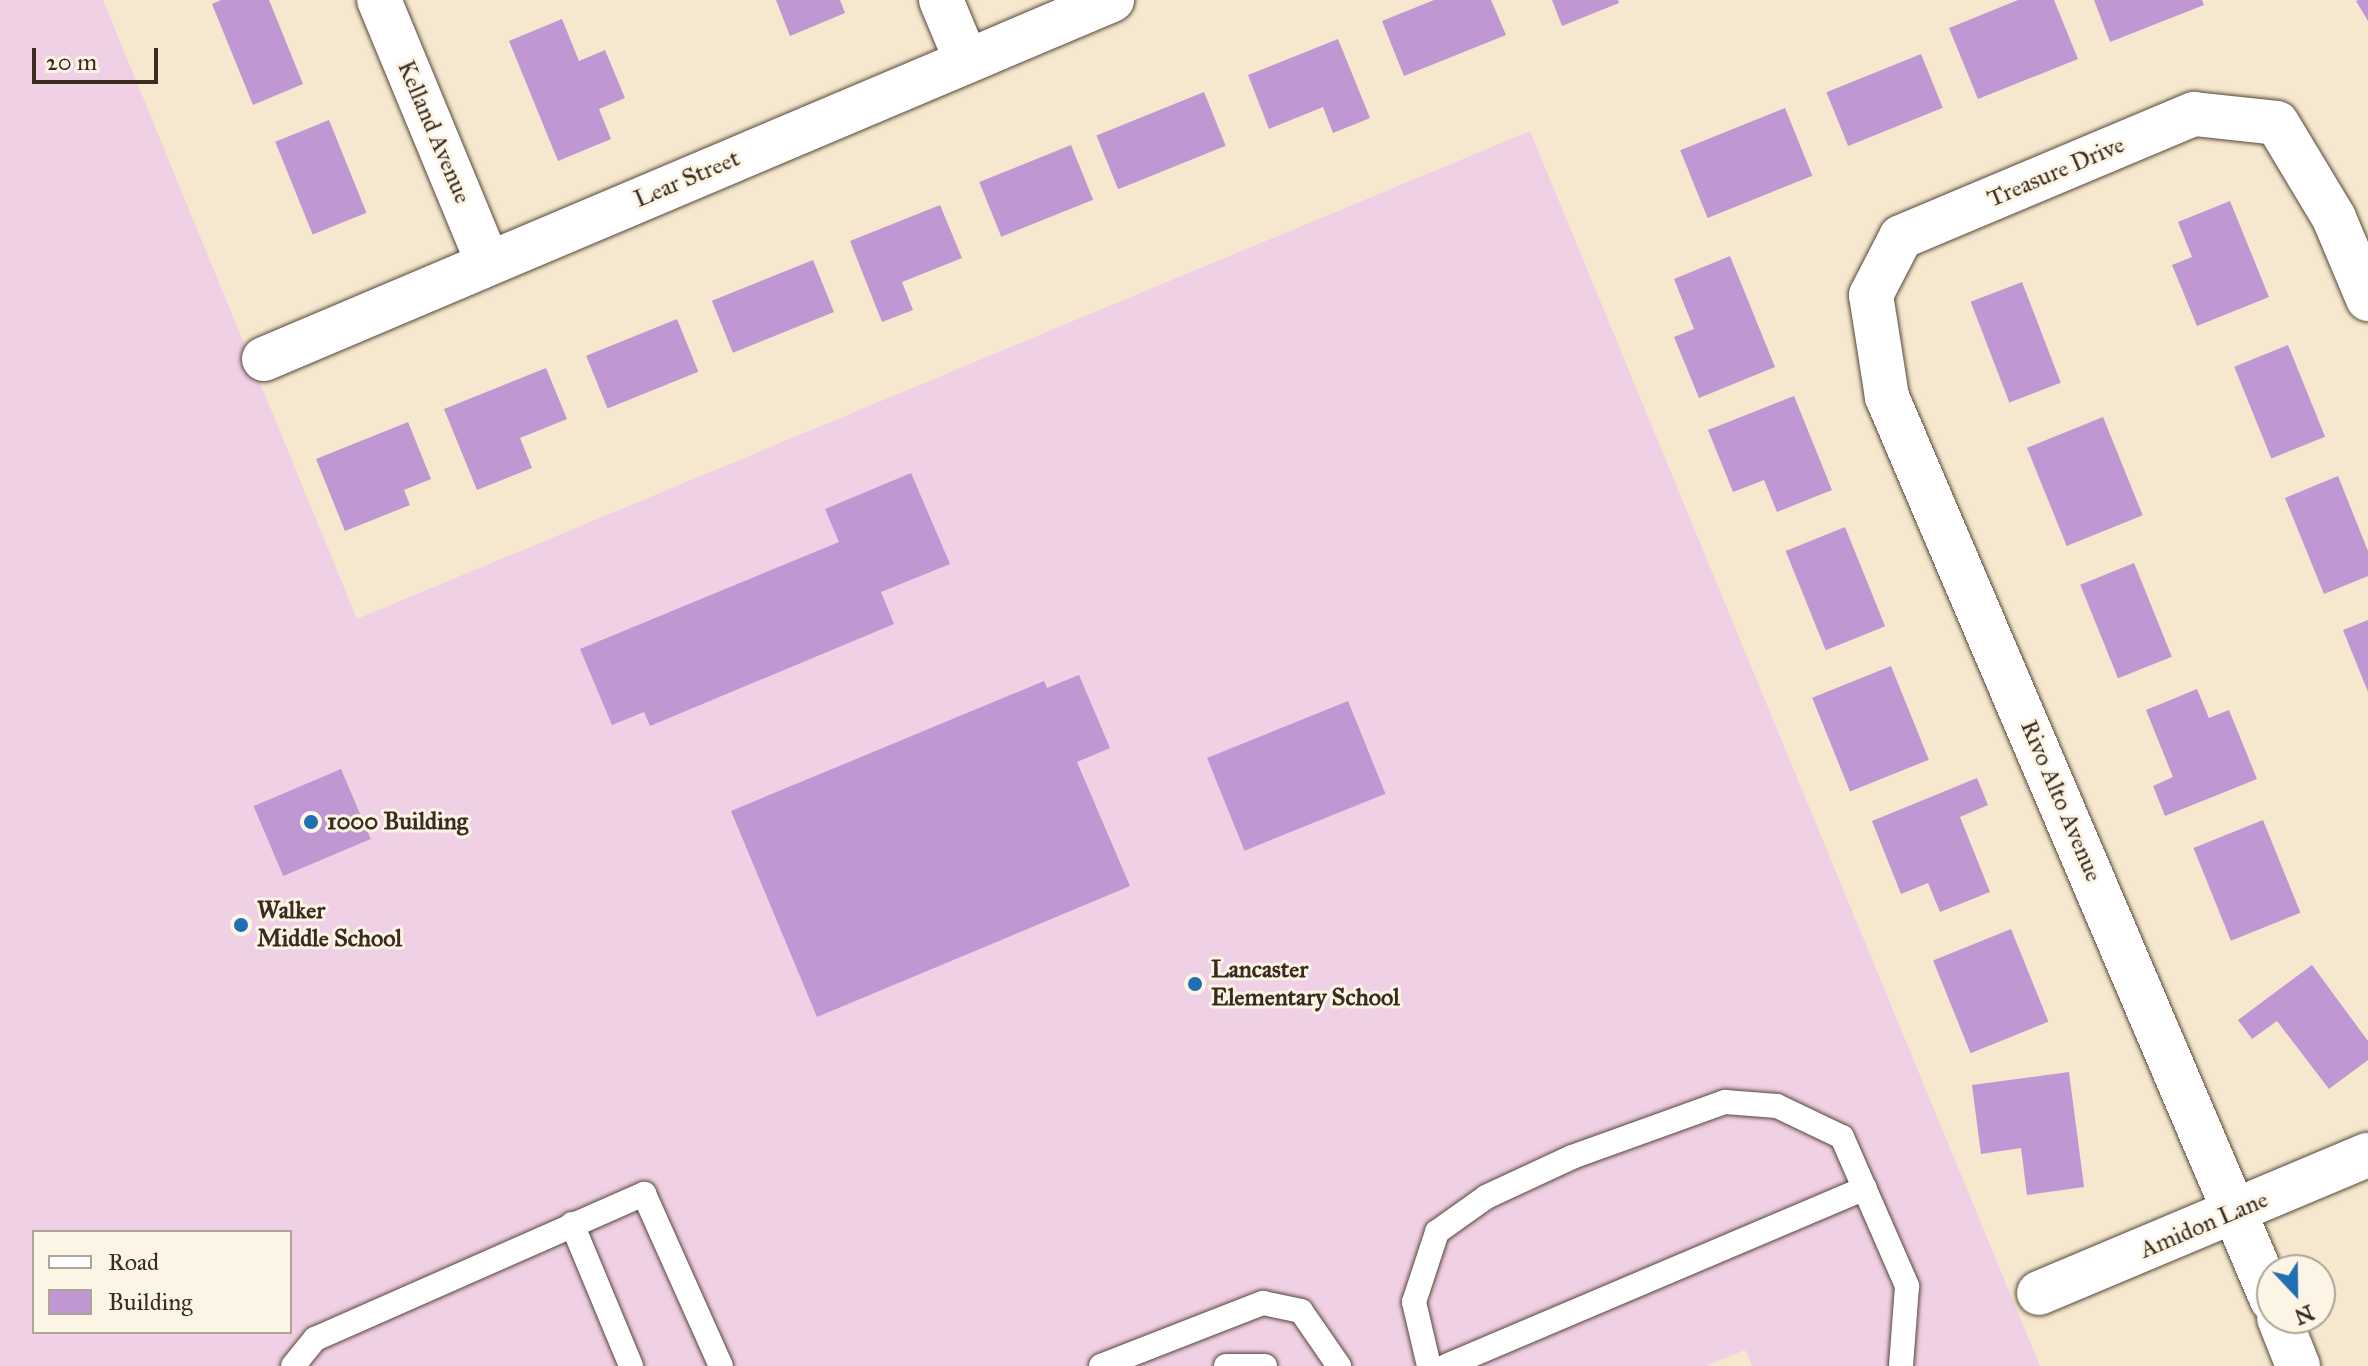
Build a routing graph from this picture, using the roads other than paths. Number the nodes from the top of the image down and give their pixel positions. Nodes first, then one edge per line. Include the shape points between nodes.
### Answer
1 (379, 0) edge
2 (941, 0) edge
3 (1112, 0) edge
4 (966, 60) junction
5 (488, 263) junction
6 (1871, 295) joint
7 (2368, 299) edge
8 (264, 359) dead end
9 (2368, 1155) edge
10 (1865, 1188) junction
11 (2237, 1211) junction
12 (572, 1224) junction
13 (2256, 1259) edge
14 (2039, 1293) dead end
15 (2285, 1334) edge
16 (293, 1366) edge
17 (631, 1366) edge
18 (721, 1366) edge
19 (1101, 1366) edge
20 (1226, 1366) edge
21 (1265, 1366) edge
22 (1339, 1366) edge
23 (1429, 1366) edge
24 (1446, 1366) edge
25 (1901, 1366) edge
26 (2298, 1366) edge

1 - 5 street, Kelland Avenue
2 - 4 street
3 - 4 street, Lear Street
4 - 5 street, Lear Street
5 - 8 street, Lear Street
6 - 7 street, Treasure Drive via 1901,237 2194,114 2277,123 2334,218
6 - 11 street, Rivo Alto Avenue via 1887,397
9 - 11 street, Amidon Lane
10 - 23 lane via 1842,1137 1777,1106 1725,1102 1572,1157 1486,1197 1437,1232 1414,1302
10 - 24 lane
10 - 25 lane via 1907,1286
11 - 13 street, Rivo Alto Avenue
11 - 14 street, Amidon Lane
12 - 16 lane via 315,1339
12 - 17 lane
12 - 18 lane via 644,1194
15 - 26 street
19 - 22 lane via 1263,1303 1301,1311
20 - 21 lane

